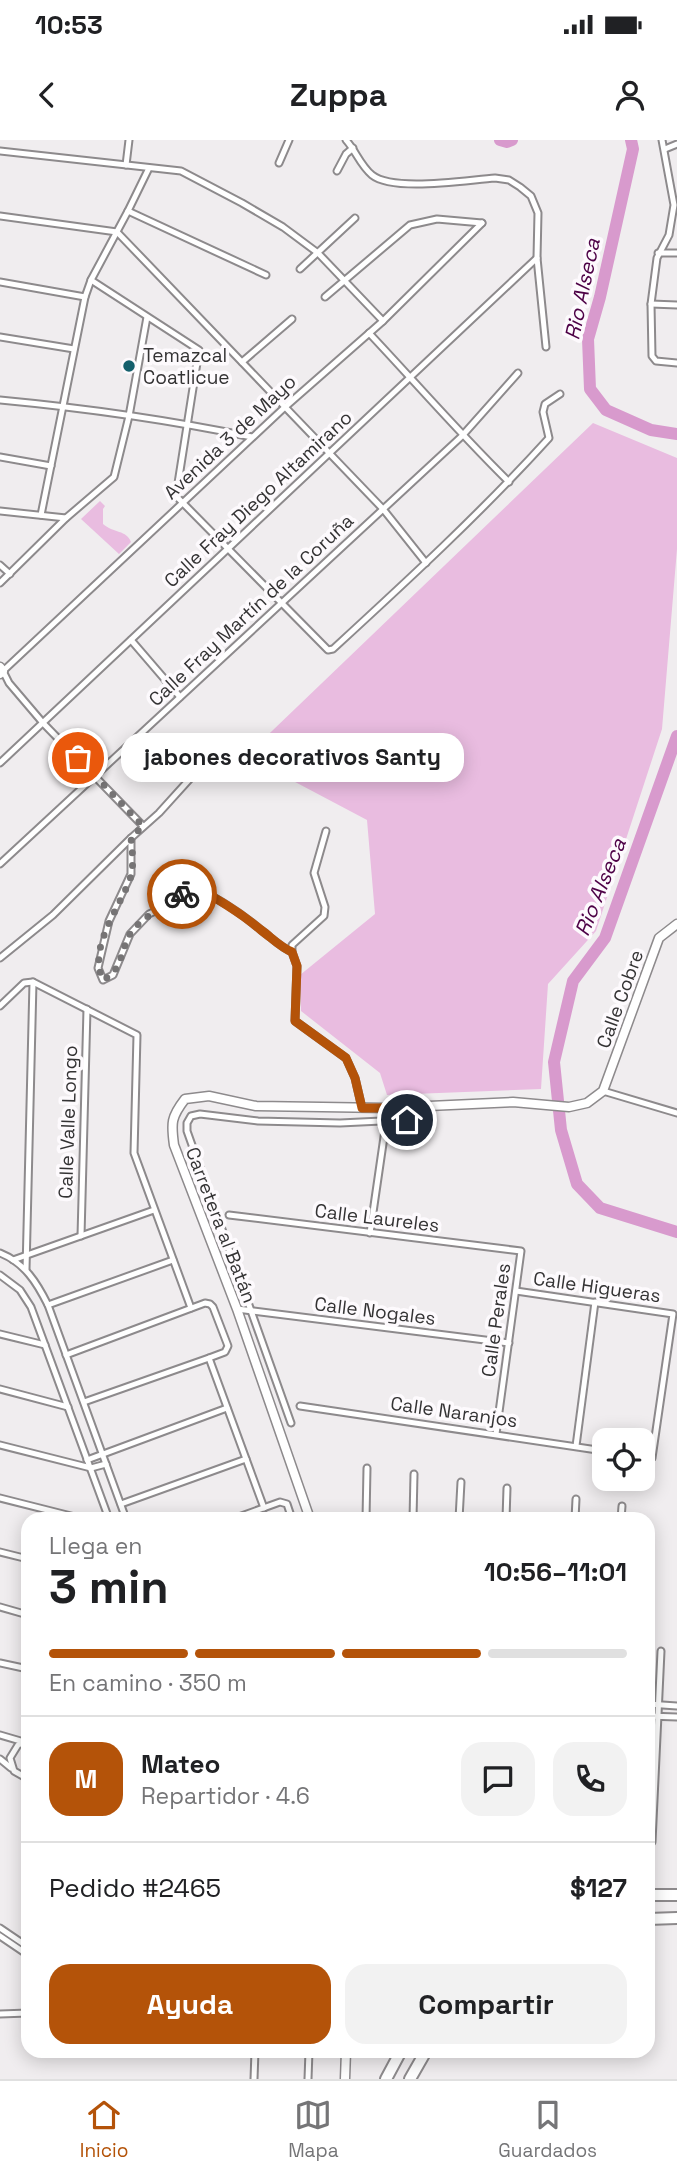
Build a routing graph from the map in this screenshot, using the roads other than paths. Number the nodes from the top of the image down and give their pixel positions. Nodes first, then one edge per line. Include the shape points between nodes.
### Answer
1 (128, 140) edge
2 (289, 140) edge
3 (346, 140) edge
4 (662, 140) edge
5 (677, 144) edge
6 (354, 148) junction
7 (665, 149) junction
8 (0, 150) edge
9 (279, 163) dead end
10 (126, 165) junction
11 (149, 168) junction
12 (337, 171) dead end
13 (676, 204) edge
14 (128, 211) junction
15 (0, 216) edge
16 (355, 218) dead end
17 (117, 232) junction
18 (318, 253) junction
19 (658, 253) junction
20 (677, 253) edge
21 (537, 258) junction
22 (300, 269) dead end
23 (266, 275) dead end
24 (345, 279) junction
25 (91, 280) junction
26 (0, 282) edge
27 (85, 297) junction
28 (325, 297) dead end
29 (651, 304) junction
30 (677, 305) edge
31 (148, 317) junction
32 (292, 318) dead end
33 (383, 321) junction
34 (369, 333) junction
35 (0, 337) edge
36 (546, 347) dead end
37 (74, 349) junction
38 (242, 362) junction
39 (677, 363) edge
40 (518, 373) dead end
41 (411, 376) junction
42 (560, 394) dead end
43 (0, 400) edge
44 (63, 406) junction
45 (285, 407) junction
46 (129, 416) junction
47 (187, 424) junction
48 (462, 436) junction
49 (252, 437) junction
50 (330, 453) junction
51 (0, 457) edge
52 (51, 466) junction
53 (509, 482) junction
54 (183, 502) junction
55 (383, 509) junction
56 (0, 511) edge
57 (41, 515) junction
58 (66, 518) junction
59 (229, 548) junction
60 (426, 564) junction
61 (0, 565) edge
62 (10, 574) junction
63 (0, 583) edge
64 (283, 602) junction
65 (131, 640) junction
66 (1, 671) edge
67 (180, 697) junction
68 (43, 723) junction
69 (225, 740) dead end
70 (0, 763) edge
71 (95, 776) junction
72 (143, 826) junction
73 (326, 831) dead end
74 (131, 838) junction
75 (0, 864) edge
76 (677, 924) edge
77 (292, 952) junction
78 (0, 958) edge
79 (33, 982) junction
80 (0, 1006) edge
81 (87, 1009) junction
82 (603, 1091) junction
83 (362, 1108) junction
84 (386, 1108) junction
85 (677, 1114) edge
86 (423, 1119) dead end
87 (384, 1121) junction
88 (385, 1130) dead end
89 (154, 1210) junction
90 (229, 1215) dead end
91 (370, 1233) junction
92 (81, 1236) junction
93 (521, 1251) joint
94 (0, 1253) edge
95 (26, 1255) junction
96 (173, 1259) junction
97 (13, 1260) junction
98 (26, 1270) junction
99 (0, 1275) edge
100 (516, 1291) junction
101 (595, 1303) junction
102 (48, 1305) junction
103 (191, 1308) junction
104 (237, 1309) junction
105 (251, 1311) junction
106 (0, 1334) edge
107 (509, 1343) junction
108 (45, 1345) junction
109 (66, 1354) junction
110 (209, 1359) junction
111 (0, 1389) edge
112 (83, 1402) junction
113 (300, 1406) dead end
114 (68, 1407) junction
115 (227, 1408) junction
116 (291, 1423) dead end
117 (496, 1434) junction
118 (655, 1437) edge
119 (0, 1445) edge
120 (576, 1447) junction
121 (592, 1449) edge
122 (103, 1455) junction
123 (246, 1459) junction
124 (88, 1460) junction
125 (106, 1464) junction
126 (90, 1468) junction
127 (367, 1468) dead end
128 (414, 1474) dead end
129 (461, 1482) dead end
130 (507, 1488) dead end
131 (0, 1498) edge
132 (576, 1499) dead end
133 (121, 1504) junction
134 (622, 1506) dead end
135 (264, 1508) junction
136 (55, 1512) edge
137 (106, 1512) edge
138 (124, 1512) edge
139 (253, 1512) edge
140 (289, 1512) edge
141 (308, 1512) edge
142 (366, 1512) edge
143 (413, 1512) edge
144 (459, 1512) edge
145 (506, 1512) edge
146 (575, 1512) edge
147 (622, 1512) edge
148 (0, 1552) edge
149 (21, 1557) edge
150 (0, 1607) edge
151 (21, 1613) edge
152 (661, 1651) dead end
153 (0, 1662) edge
154 (21, 1668) edge
155 (655, 1705) edge
156 (659, 1705) junction
157 (677, 1706) edge
158 (655, 1717) edge
159 (658, 1717) junction
160 (677, 1717) edge
161 (0, 1735) edge
162 (21, 1741) edge
163 (21, 1745) edge
164 (0, 1759) edge
165 (14, 1772) junction
166 (21, 1776) edge
167 (655, 1780) edge
168 (655, 1895) edge
169 (677, 1895) edge
170 (677, 1918) edge
171 (655, 1919) edge
172 (0, 1928) edge
173 (0, 1936) edge
174 (21, 1942) edge
175 (21, 1950) edge
176 (21, 2013) edge
177 (0, 2014) edge
178 (255, 2058) edge
179 (309, 2058) edge
180 (346, 2058) edge
181 (397, 2058) edge
182 (422, 2058) edge
183 (345, 2078) edge
184 (254, 2079) edge
185 (308, 2079) edge
186 (386, 2079) edge
187 (410, 2079) edge

1 - 10 street
2 - 9 street
3 - 6 street
4 - 7 street
5 - 7 street
6 - 12 street
6 - 21 street via 373,176 392,183 509,180 531,196 538,213
7 - 13 street
8 - 10 street
10 - 11 street
11 - 14 street
11 - 18 street via 181,172 242,203
13 - 19 street via 669,235
14 - 17 street
14 - 23 street
15 - 17 street
16 - 18 street
17 - 25 street
17 - 38 street
18 - 22 street
18 - 24 street
19 - 20 street
19 - 29 street
21 - 36 street
21 - 41 street, Calle Fray Diego Altamirano
24 - 28 street
24 - 33 street
24 - 33 street, Avenida 3 de Mayo via 410,225 437,219 482,223
25 - 27 street
25 - 31 street
26 - 27 street
27 - 37 street
29 - 30 street
29 - 39 street via 652,356 656,361
31 - 46 street
31 - 47 street via 199,350
32 - 38 street
33 - 34 street, Avenida 3 de Mayo
34 - 41 street
34 - 45 street, Avenida 3 de Mayo
35 - 37 street
37 - 44 street
38 - 45 street
40 - 48 street, Calle Fray Martín de la Coruña
41 - 48 street
41 - 50 street, Calle Fray Diego Altamirano
42 - 53 street via 545,404 549,438
43 - 44 street
44 - 46 street
44 - 52 street
45 - 49 street, Avenida 3 de Mayo
45 - 50 street
46 - 47 street
46 - 58 street via 114,477
47 - 49 street
47 - 54 street via 176,496
48 - 53 street
48 - 55 street, Calle Fray Martín de la Coruña
49 - 54 street, Avenida 3 de Mayo
50 - 55 street
50 - 59 street, Calle Fray Diego Altamirano
51 - 52 street
52 - 57 street
53 - 60 street
54 - 59 street
54 - 66 street, Avenida 3 de Mayo
55 - 60 street
55 - 64 street, Calle Fray Martín de la Coruña
56 - 57 street
57 - 58 street
58 - 62 street
59 - 64 street
59 - 65 street, Calle Fray Diego Altamirano
60 - 64 street via 333,649 328,650
61 - 62 street
62 - 63 street
64 - 67 street, Calle Fray Martín de la Coruña
65 - 67 street
65 - 68 street, Calle Fray Diego Altamirano
66 - 68 street
67 - 71 street, Calle Fray Martín de la Coruña
68 - 70 street, Calle Fray Diego Altamirano
68 - 71 street
69 - 72 street
71 - 72 street
71 - 75 street, Calle Fray Martín de la Coruña
72 - 74 street
73 - 77 street via 314,873 324,916 292,945
74 - 77 street via 131,874 109,920 98,968 103,980 113,975 130,934 149,914 192,886
74 - 78 street via 53,915
76 - 82 street, Calle Cobre via 659,938
77 - 83 street via 297,966 295,1021 346,1058
79 - 80 street via 24,983
79 - 81 street
79 - 95 street
81 - 89 street via 137,1035 134,1153
81 - 92 street, Calle Valle Longo
82 - 84 street, Carretera al Batán via 587,1103 569,1107 513,1102
82 - 85 street
83 - 84 street, Carretera al Batán
83 - 104 street, Carretera al Batán via 256,1106 209,1096 185,1099 174,1113 174,1145
84 - 87 street
86 - 87 street
87 - 105 street via 191,1116 187,1131
88 - 91 street
89 - 92 street
89 - 96 street
90 - 91 street, Calle Laureles
91 - 93 street, Calle Laureles
92 - 95 street
93 - 100 street, Calle Perales
94 - 97 street
95 - 97 street
95 - 98 street
96 - 102 street
96 - 103 street
97 - 98 street
98 - 102 street
99 - 108 street via 20,1290 31,1307
100 - 101 street, Calle Higueras
100 - 107 street, Calle Perales
101 - 118 street, Calle Higueras via 673,1314
101 - 120 street
102 - 109 street
103 - 109 street
103 - 110 street via 210,1304 228,1346
104 - 105 street, Calle Nogales
104 - 141 street, Carretera al Batán
105 - 107 street, Calle Nogales
105 - 116 street
106 - 108 street
107 - 117 street, Calle Perales
108 - 114 street
109 - 112 street
110 - 112 street
110 - 115 street
111 - 114 street
112 - 122 street
113 - 117 street, Calle Naranjos
114 - 124 street
115 - 122 street
115 - 123 street
117 - 120 street, Calle Naranjos
119 - 126 street
120 - 121 street, Calle Naranjos
122 - 124 street
122 - 125 street
123 - 133 street
123 - 135 street
124 - 126 street
125 - 126 street
125 - 133 street
126 - 137 street
127 - 142 street
128 - 143 street
129 - 144 street
130 - 145 street
131 - 136 street
132 - 146 street
133 - 138 street
134 - 147 street
135 - 139 street
135 - 140 street via 284,1502
148 - 149 street
150 - 151 street
152 - 156 street
153 - 154 street
155 - 156 street
156 - 157 street
156 - 159 street
158 - 159 street
159 - 160 street
159 - 167 street
161 - 162 street
163 - 165 street via 10,1758
164 - 165 street
165 - 166 street
168 - 169 highway
170 - 171 highway
172 - 174 street
173 - 175 street
176 - 177 street
178 - 184 street
179 - 185 street
180 - 183 street
181 - 186 highway
182 - 187 highway

